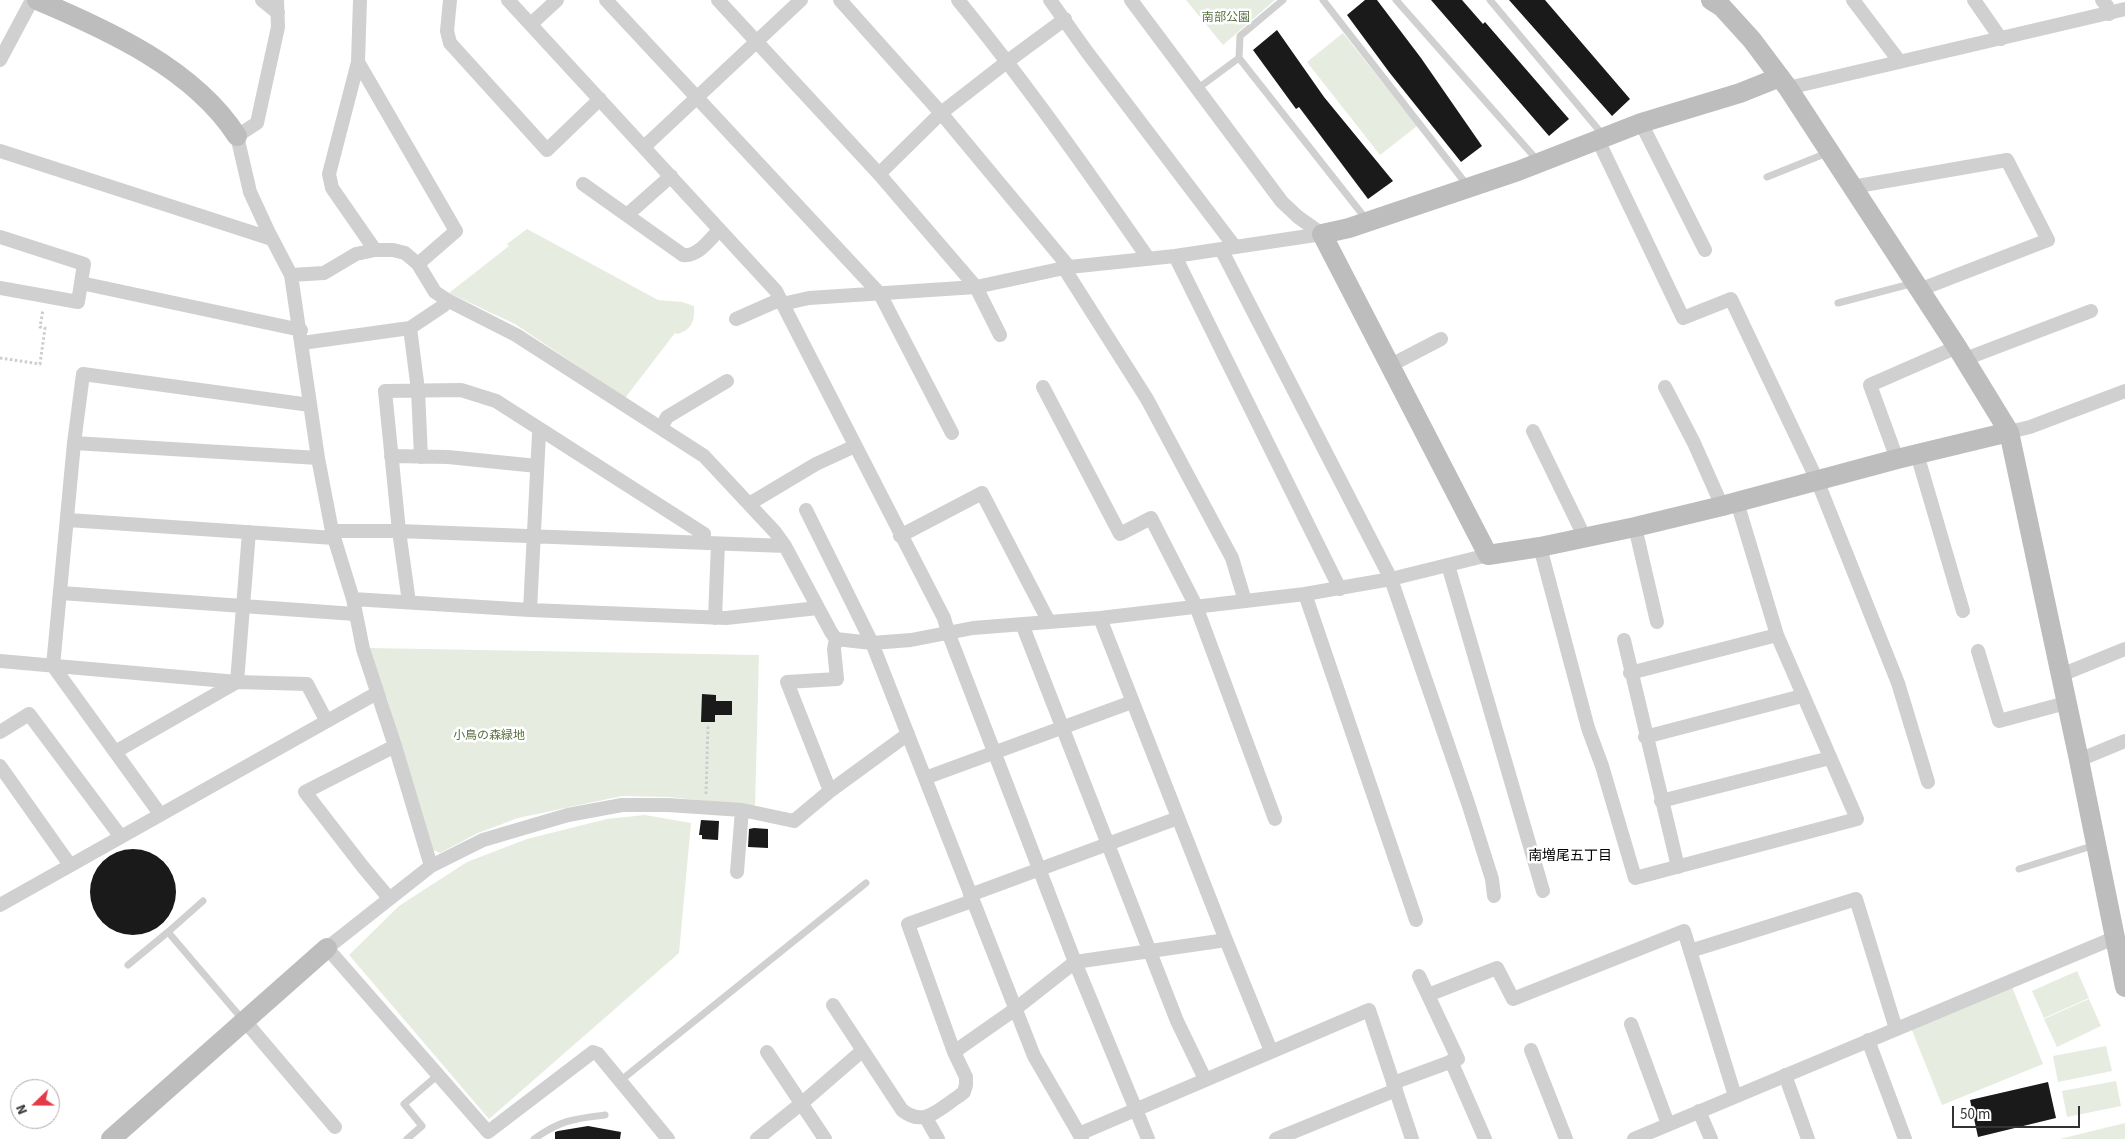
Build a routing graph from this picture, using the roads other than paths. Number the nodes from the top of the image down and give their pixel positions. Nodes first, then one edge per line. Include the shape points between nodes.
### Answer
1 (32, 0) edge
2 (37, 0) edge
3 (262, 0) edge
4 (360, 0) edge
5 (450, 0) edge
6 (508, 0) edge
7 (557, 0) edge
8 (606, 0) edge
9 (718, 0) edge
10 (801, 0) edge
11 (840, 0) edge
12 (958, 0) edge
13 (1050, 0) edge
14 (1131, 0) edge
15 (1283, 0) edge
16 (1323, 0) edge
17 (1396, 0) edge
18 (1490, 0) edge
19 (1711, 0) edge
20 (1853, 0) edge
21 (1974, 0) edge
22 (2102, 0) edge
23 (60, 5) edge
24 (278, 7) edge
25 (2125, 9) edge
26 (2109, 14) junction
27 (1065, 19) junction
28 (531, 24) junction
29 (2001, 39) junction
30 (756, 41) junction
31 (1239, 58) junction
32 (0, 60) edge
33 (1008, 61) junction
34 (358, 62) junction
35 (1900, 62) junction
36 (1784, 83) junction
37 (1197, 89) junction
38 (697, 97) junction
39 (600, 99) junction
40 (942, 113) junction
41 (1641, 123) junction
42 (236, 136) junction
43 (1602, 139) junction
44 (644, 147) junction
45 (0, 151) edge
46 (1830, 152) junction
47 (1540, 163) junction
48 (879, 174) junction
49 (671, 176) junction
50 (1767, 178) dead end
51 (583, 184) dead end
52 (1852, 187) junction
53 (1468, 188) junction
54 (626, 215) junction
55 (1368, 222) junction
56 (719, 230) junction
57 (1322, 234) junction
58 (0, 237) edge
59 (272, 239) junction
60 (1235, 247) junction
61 (1221, 249) junction
62 (375, 250) junction
63 (1706, 250) dead end
64 (1175, 256) junction
65 (1148, 258) junction
66 (418, 264) junction
67 (1067, 267) junction
68 (292, 275) junction
69 (81, 283) junction
70 (1917, 286) junction
71 (976, 287) junction
72 (0, 288) edge
73 (880, 294) junction
74 (447, 300) junction
75 (780, 302) junction
76 (1838, 303) dead end
77 (2092, 311) dead end
78 (736, 319) dead end
79 (410, 328) junction
80 (1000, 335) dead end
81 (301, 337) junction
82 (1441, 339) dead end
83 (1961, 353) junction
84 (1391, 365) junction
85 (727, 381) dead end
86 (1043, 387) dead end
87 (1665, 387) dead end
88 (418, 390) junction
89 (2125, 391) edge
90 (310, 405) junction
91 (661, 428) junction
92 (540, 430) junction
93 (1533, 431) dead end
94 (2009, 432) junction
95 (952, 433) dead end
96 (74, 443) junction
97 (855, 446) junction
98 (1917, 454) junction
99 (391, 456) junction
100 (421, 457) junction
101 (318, 458) junction
102 (1897, 459) junction
103 (537, 466) junction
104 (1817, 480) junction
105 (750, 504) junction
106 (1729, 504) junction
107 (806, 510) dead end
108 (68, 520) junction
109 (1636, 527) junction
110 (399, 531) junction
111 (249, 532) junction
112 (333, 535) junction
113 (900, 536) junction
114 (535, 537) junction
115 (1585, 538) junction
116 (710, 543) junction
117 (785, 546) junction
118 (1540, 547) junction
119 (1488, 555) junction
120 (1448, 565) junction
121 (1391, 579) junction
122 (1340, 589) junction
123 (61, 593) junction
124 (1305, 594) junction
125 (353, 599) junction
126 (1245, 601) junction
127 (409, 602) junction
128 (1196, 606) junction
129 (244, 607) junction
130 (818, 608) junction
131 (530, 610) junction
132 (1963, 612) dead end
133 (355, 614) junction
134 (715, 618) junction
135 (1100, 618) junction
136 (1049, 622) junction
137 (1657, 622) dead end
138 (1022, 624) junction
139 (948, 632) junction
140 (1777, 635) junction
141 (836, 639) junction
142 (1624, 640) dead end
143 (872, 643) junction
144 (2125, 649) edge
145 (1978, 651) dead end
146 (0, 661) edge
147 (53, 666) junction
148 (1630, 673) junction
149 (2061, 676) junction
150 (237, 682) junction
151 (377, 693) junction
152 (1802, 696) junction
153 (1132, 702) junction
154 (2066, 703) junction
155 (326, 720) junction
156 (1062, 726) junction
157 (0, 732) edge
158 (908, 734) junction
159 (1646, 737) junction
160 (2125, 741) edge
161 (395, 746) junction
162 (116, 752) junction
163 (994, 752) junction
164 (1830, 758) junction
165 (2079, 760) junction
166 (0, 766) edge
167 (925, 778) junction
168 (1928, 782) dead end
169 (830, 791) junction
170 (1661, 801) junction
171 (742, 810) junction
172 (160, 814) junction
173 (1178, 818) junction
174 (1275, 819) dead end
175 (121, 836) junction
176 (1108, 844) junction
177 (2096, 845) junction
178 (70, 865) junction
179 (431, 866) junction
180 (1678, 867) junction
181 (2019, 869) dead end
182 (1040, 870) junction
183 (737, 872) dead end
184 (866, 883) dead end
185 (1543, 891) dead end
186 (1494, 896) dead end
187 (390, 898) junction
188 (971, 898) junction
189 (203, 902) dead end
190 (0, 905) edge
191 (1416, 920) dead end
192 (168, 932) junction
193 (2114, 938) junction
194 (1226, 940) junction
195 (327, 948) junction
196 (1690, 950) junction
197 (1150, 952) junction
198 (1075, 962) junction
199 (128, 965) dead end
200 (1419, 976) dead end
201 (2124, 977) edge
202 (1428, 996) junction
203 (833, 1005) dead end
204 (1014, 1010) junction
205 (244, 1020) junction
206 (1630, 1024) dead end
207 (1896, 1028) junction
208 (1868, 1040) junction
209 (1532, 1050) dead end
210 (862, 1051) junction
211 (1271, 1051) junction
212 (767, 1052) dead end
213 (954, 1052) junction
214 (1451, 1061) junction
215 (438, 1075) junction
216 (1784, 1075) junction
217 (1205, 1079) junction
218 (620, 1081) junction
219 (1394, 1086) junction
220 (1735, 1096) junction
221 (802, 1103) junction
222 (1135, 1110) junction
223 (1699, 1111) junction
224 (605, 1115) dead end
225 (926, 1118) junction
226 (1668, 1124) junction
227 (335, 1127) dead end
228 (489, 1135) edge
229 (1080, 1136) edge
230 (111, 1139) edge
231 (407, 1139) edge
232 (534, 1139) edge
233 (668, 1139) edge
234 (757, 1139) edge
235 (825, 1139) edge
236 (938, 1139) edge
237 (1148, 1139) edge
238 (1276, 1139) edge
239 (1412, 1139) edge
240 (1485, 1139) edge
241 (1566, 1139) edge
242 (1634, 1139) edge
243 (1710, 1139) edge
244 (1808, 1139) edge
245 (1905, 1139) edge

1 - 32 street
2 - 23 street
3 - 24 street
4 - 34 street
5 - 39 street via 446,31 450,43 547,150
6 - 28 street
7 - 28 street
8 - 38 street
9 - 30 street
10 - 30 street
11 - 40 street
12 - 33 street
13 - 27 street
14 - 37 street
15 - 31 lane via 1240,36
16 - 53 lane
17 - 47 lane
18 - 43 lane
19 - 36 street via 1752,40
20 - 35 street
21 - 29 street
22 - 26 street
23 - 42 street via 163,65 209,102
24 - 42 street via 278,26 257,123
25 - 26 street
26 - 29 street
27 - 33 street
27 - 60 street
28 - 39 street
29 - 35 street
30 - 38 street
30 - 48 street
31 - 37 lane
31 - 55 lane
33 - 40 street
33 - 65 street
34 - 62 street via 328,174 332,188
34 - 66 street via 456,231
35 - 36 street
36 - 41 street
36 - 46 street
37 - 57 street via 1282,202
38 - 44 street
38 - 73 street
39 - 44 street
40 - 48 street
40 - 67 street
41 - 43 street
41 - 63 street
42 - 59 street via 250,192
43 - 47 street
43 - 104 street via 1683,318 1732,298
44 - 49 street
45 - 59 street
46 - 50 lane
46 - 52 street
47 - 53 street
48 - 71 street
49 - 54 street
49 - 56 street
51 - 54 street
52 - 70 street
52 - 70 street via 2007,160 2048,240
53 - 55 street
54 - 56 street via 688,256
55 - 57 street
56 - 75 street via 776,292
57 - 60 street
57 - 84 street
58 - 69 street via 84,264
59 - 68 street
60 - 61 street
61 - 64 street
61 - 121 street
62 - 66 street via 405,253
62 - 68 street via 356,254 324,273
64 - 65 street
64 - 122 street
65 - 67 street
66 - 74 street via 435,292
67 - 71 street
67 - 126 street via 1152,408 1232,558
68 - 81 street
69 - 72 street via 78,302
69 - 81 street
70 - 76 lane
70 - 83 street
71 - 73 street
71 - 80 street
73 - 75 street
73 - 95 street
74 - 79 street
74 - 91 street via 516,335
75 - 78 street
75 - 97 street
77 - 83 street
79 - 81 street
79 - 88 street
81 - 90 street
82 - 84 street
83 - 94 street
83 - 102 street via 1870,385
84 - 119 street
85 - 91 street via 667,417
86 - 128 street via 1120,534 1151,518
87 - 106 street
88 - 92 street via 461,390 496,401
88 - 99 street via 384,391
88 - 100 street
89 - 94 street
90 - 96 street via 83,374
90 - 101 street
91 - 105 street via 704,456
92 - 103 street
92 - 116 street via 704,534
93 - 115 street
94 - 98 street
94 - 149 street
96 - 101 street
96 - 108 street
97 - 105 street via 816,464
97 - 113 street
98 - 102 street
98 - 132 street
99 - 100 street
99 - 110 street
100 - 103 street
101 - 112 street
102 - 104 street
103 - 114 street
104 - 106 street
104 - 168 street via 1898,683
105 - 117 street
106 - 109 street
106 - 140 street
107 - 143 street
108 - 111 street
108 - 123 street
109 - 115 street
109 - 137 street
110 - 112 street
110 - 114 street
110 - 127 street
111 - 112 street
111 - 129 street
112 - 125 street
113 - 136 street via 982,493
113 - 139 street via 944,618
114 - 116 street
114 - 131 street
115 - 118 street
116 - 117 street
116 - 134 street
117 - 130 street
118 - 119 street
118 - 180 street via 1588,728 1635,878
119 - 120 street
120 - 121 street
120 - 185 street
121 - 122 street
121 - 186 street via 1492,879
122 - 124 street
123 - 129 street
123 - 147 street
124 - 126 street
124 - 191 street
125 - 127 street
125 - 133 street
126 - 128 street
127 - 131 street
128 - 135 street
128 - 174 street
129 - 133 street
129 - 150 street
130 - 134 street
130 - 141 street
131 - 134 street
133 - 151 street
135 - 136 street
135 - 153 street
136 - 138 street
138 - 139 street
138 - 156 street
139 - 143 street via 911,640
139 - 163 street
140 - 148 street
140 - 152 street
141 - 143 street
141 - 169 street via 837,679 787,682
142 - 148 street
143 - 158 street
144 - 149 street
145 - 154 street via 1998,721
146 - 147 street
147 - 150 street
147 - 162 street
148 - 159 street
149 - 154 street
150 - 155 street via 307,684
150 - 162 street
151 - 155 street
151 - 161 street
152 - 159 street
152 - 164 street
153 - 156 street
153 - 173 street
154 - 165 street
155 - 172 street
156 - 163 street
156 - 176 street
157 - 175 street via 29,714
158 - 167 street
158 - 169 street
159 - 170 street
160 - 165 street
161 - 179 street
161 - 187 street via 305,792
162 - 172 street
163 - 167 street
163 - 182 street
164 - 170 street
164 - 180 street via 1857,820
165 - 177 street
166 - 178 street
167 - 188 street
169 - 171 street via 794,821
170 - 180 street
171 - 179 street via 622,805 568,815 483,840
171 - 183 street
172 - 175 street
173 - 176 street
173 - 194 street
175 - 178 street
176 - 182 street
176 - 197 street
177 - 181 lane
177 - 193 street
178 - 190 street
179 - 187 street
182 - 188 street
182 - 198 street
184 - 218 lane
187 - 195 street
188 - 204 street
188 - 213 street via 908,924
189 - 192 lane
192 - 199 lane
192 - 205 lane
193 - 201 street
193 - 207 street
194 - 197 street
194 - 211 street
195 - 205 street
195 - 215 street
196 - 202 street via 1684,931 1513,999 1497,968
196 - 207 street via 1856,899
196 - 220 street
197 - 198 street
197 - 217 street via 1177,1021
198 - 204 street
198 - 222 street
200 - 202 street
202 - 214 street via 1458,1059
203 - 210 street
204 - 213 street
204 - 229 street via 1034,1056
205 - 227 street
205 - 230 street
206 - 226 street
207 - 208 street
208 - 216 street
208 - 245 street
209 - 241 street
210 - 221 street
210 - 225 street via 902,1110 910,1117
211 - 217 street
211 - 219 street via 1369,1010
212 - 221 street
213 - 225 street via 966,1077 964,1092
214 - 219 street
214 - 240 street
215 - 228 street
215 - 231 lane via 404,1104 422,1126
216 - 220 street
216 - 244 street
217 - 222 street
218 - 228 street via 593,1052
218 - 233 street
219 - 238 street
219 - 239 street
220 - 223 street
221 - 234 street
221 - 235 street
222 - 229 street
222 - 237 street
223 - 226 street
223 - 243 street
224 - 232 lane via 564,1122
225 - 236 street
226 - 242 street

